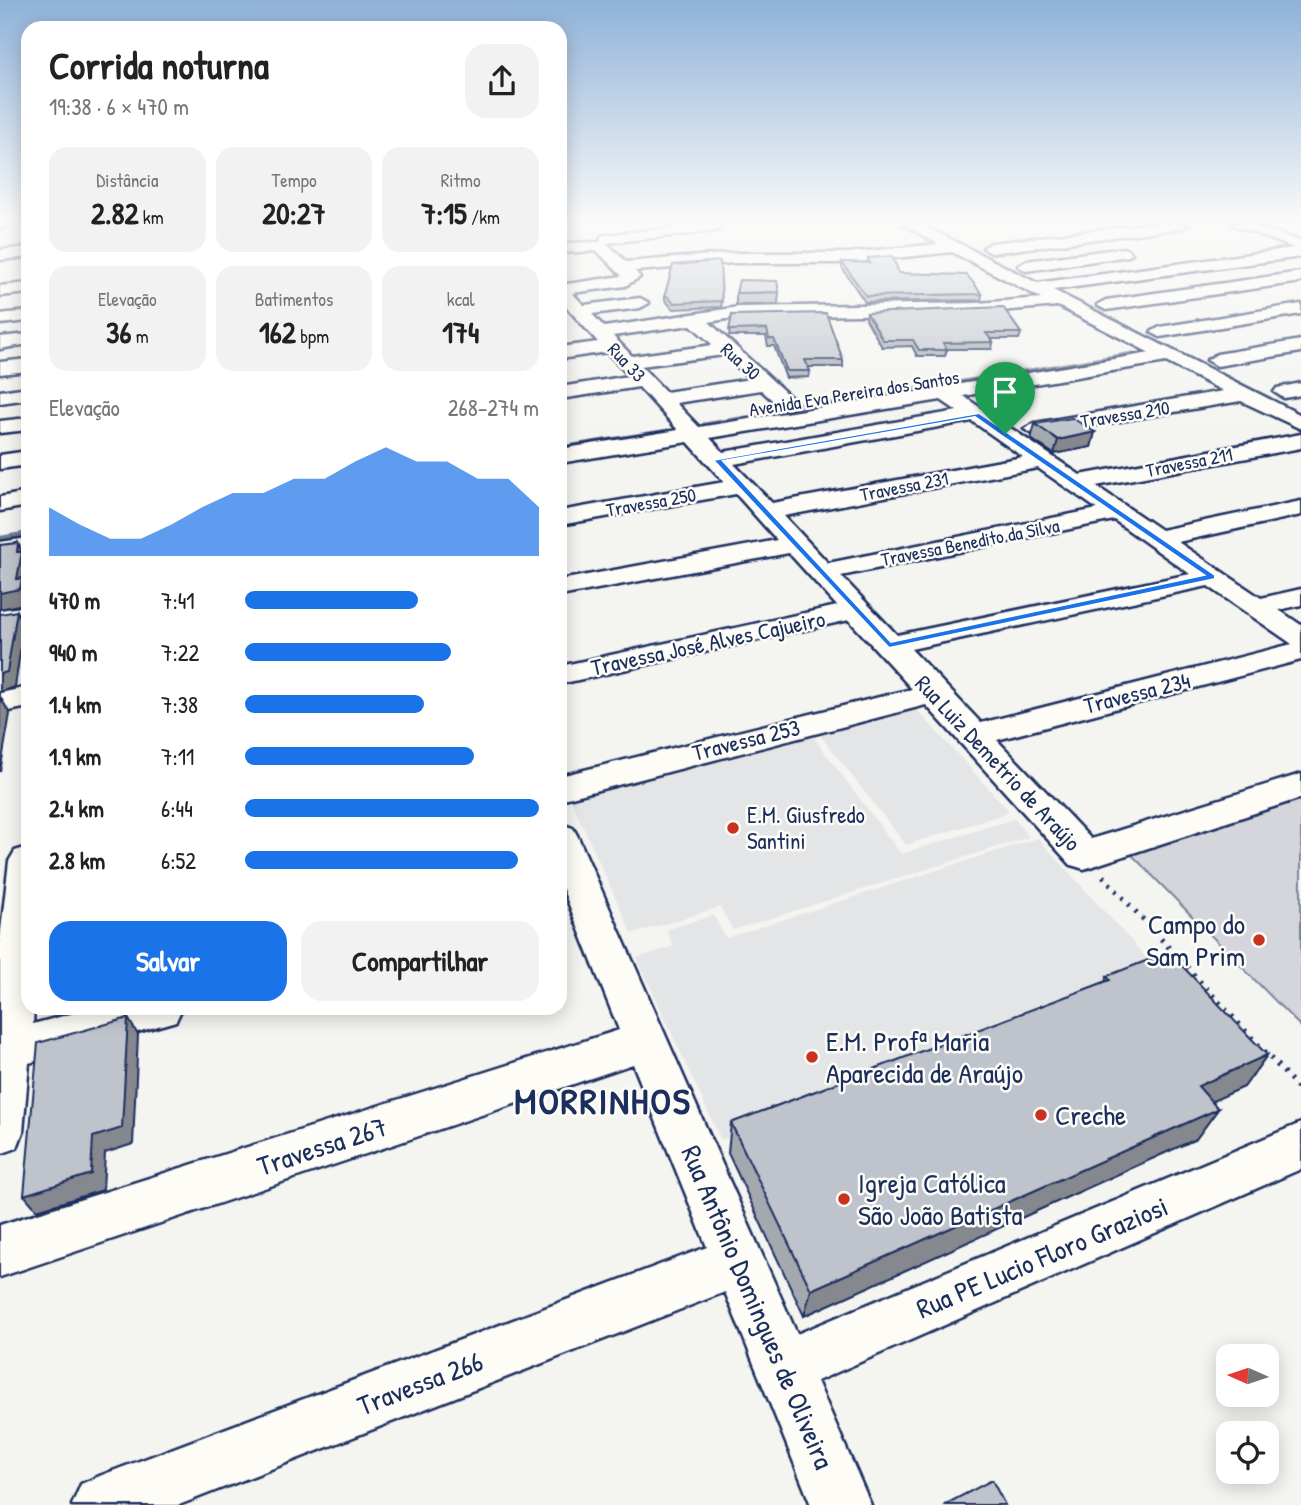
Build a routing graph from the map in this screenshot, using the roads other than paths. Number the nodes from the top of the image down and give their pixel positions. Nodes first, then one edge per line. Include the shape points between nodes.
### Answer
1 (606, 294) edge
2 (1051, 294) edge
3 (1064, 294) edge
4 (1067, 294) edge
5 (1181, 294) edge
6 (21, 296) edge
7 (0, 298) edge
8 (640, 303) dead end
9 (1106, 305) junction
10 (1301, 309) edge
11 (578, 313) edge
12 (21, 317) edge
13 (694, 318) junction
14 (0, 319) edge
15 (567, 337) edge
16 (1154, 339) junction
17 (21, 340) edge
18 (0, 343) edge
19 (1301, 346) edge
20 (727, 349) junction
21 (1169, 356) junction
22 (1217, 360) junction
23 (627, 362) junction
24 (21, 366) edge
25 (0, 368) edge
26 (1243, 372) dead end
27 (644, 380) junction
28 (1263, 382) dead end
29 (765, 383) junction
30 (936, 387) junction
31 (567, 392) edge
32 (21, 394) edge
33 (1245, 394) junction
34 (0, 397) edge
35 (661, 399) junction
36 (788, 404) junction
37 (1297, 407) edge
38 (976, 414) junction
39 (21, 425) edge
40 (0, 427) edge
41 (687, 428) junction
42 (1005, 434) junction
43 (567, 439) edge
44 (1301, 440) edge
45 (567, 454) edge
46 (21, 459) edge
47 (717, 460) junction
48 (1043, 460) junction
49 (0, 462) edge
50 (1076, 483) junction
51 (741, 486) junction
52 (21, 500) edge
53 (0, 503) edge
54 (1301, 508) edge
55 (765, 512) junction
56 (1119, 512) junction
57 (567, 518) edge
58 (21, 526) edge
59 (0, 529) edge
60 (1157, 539) junction
61 (795, 544) junction
62 (21, 547) edge
63 (0, 550) edge
64 (821, 572) junction
65 (1212, 577) junction
66 (567, 587) edge
67 (1301, 597) edge
68 (1257, 607) junction
69 (856, 610) junction
70 (21, 615) edge
71 (0, 619) edge
72 (1301, 638) edge
73 (889, 645) junction
74 (1301, 651) edge
75 (567, 673) edge
76 (933, 693) junction
77 (21, 698) edge
78 (0, 703) edge
79 (973, 736) junction
80 (567, 786) edge
81 (1301, 786) edge
82 (567, 874) edge
83 (571, 895) edge
84 (21, 928) edge
85 (136, 1015) edge
86 (645, 1041) junction
87 (8, 1051) junction
88 (0, 1132) edge
89 (1301, 1146) edge
90 (0, 1251) edge
91 (738, 1261) junction
92 (784, 1367) junction
93 (102, 1505) edge
94 (841, 1505) edge

1 - 11 street
2 - 13 street via 913,310 771,310
3 - 16 street
4 - 9 street
5 - 9 street
6 - 7 street
8 - 11 street
9 - 16 street
10 - 16 street, Avenida Eva Pereira dos Santos
11 - 13 street
11 - 15 street
11 - 23 street, Rua 33
12 - 14 street
13 - 20 street, Rua 30
16 - 21 street
16 - 22 street
16 - 30 street, Avenida Eva Pereira dos Santos
17 - 18 street
19 - 22 street
20 - 23 street
20 - 29 street, Rua 30
21 - 30 street
21 - 33 street
22 - 26 street
23 - 27 street, Rua 33
24 - 25 street
27 - 31 street
27 - 35 street, Rua 33
28 - 37 street
29 - 35 street
29 - 36 street, Rua 30
30 - 36 street, Avenida Eva Pereira dos Santos
30 - 38 street
30 - 41 street
32 - 34 street
33 - 37 street
33 - 42 street, Travessa 210
35 - 41 street, Rua 33
36 - 41 street, Avenida Eva Pereira dos Santos
38 - 42 street
38 - 47 street
39 - 40 street
41 - 43 street, Avenida Eva Pereira dos Santos
41 - 45 street, Avenida Eva Pereira dos Santos
41 - 47 street, Rua Luiz Demetrio de Araújo
42 - 48 street
44 - 50 street, Travessa 211
46 - 49 street
47 - 51 street, Rua Luiz Demetrio de Araújo
48 - 50 street
48 - 55 street, Travessa 231
50 - 56 street
51 - 55 street, Rua Luiz Demetrio de Araújo
51 - 57 street, Travessa 250
52 - 53 street
54 - 60 street
55 - 61 street, Rua Luiz Demetrio de Araújo
56 - 60 street
56 - 64 street, Travessa Benedito da Silva
58 - 59 street
60 - 65 street
61 - 64 street, Rua Luiz Demetrio de Araújo
61 - 66 street
62 - 63 street
64 - 69 street, Rua Luiz Demetrio de Araújo
65 - 68 street
65 - 73 street
67 - 68 street
68 - 72 street
69 - 73 street, Rua Luiz Demetrio de Araújo
69 - 75 street, Travessa José Alves Cajueiro
70 - 71 street
73 - 76 street, Rua Luiz Demetrio de Araújo
74 - 79 street, Travessa 234
76 - 79 street, Rua Luiz Demetrio de Araújo
76 - 80 street, Travessa 253
77 - 78 street
79 - 81 street, Rua Luiz Demetrio de Araújo via 1084,855
82 - 83 street, Rua Antônio Domingues de Oliveira
83 - 86 street, Rua Antônio Domingues de Oliveira
84 - 87 street
85 - 87 street
86 - 90 street, Travessa 267
86 - 91 street, Rua Antônio Domingues de Oliveira
87 - 88 street
89 - 92 street, Rua PE Lucio Floro Graziosi
91 - 92 street, Rua Antônio Domingues de Oliveira
91 - 93 street, Travessa 266
92 - 94 street, Rua Antônio Domingues de Oliveira

